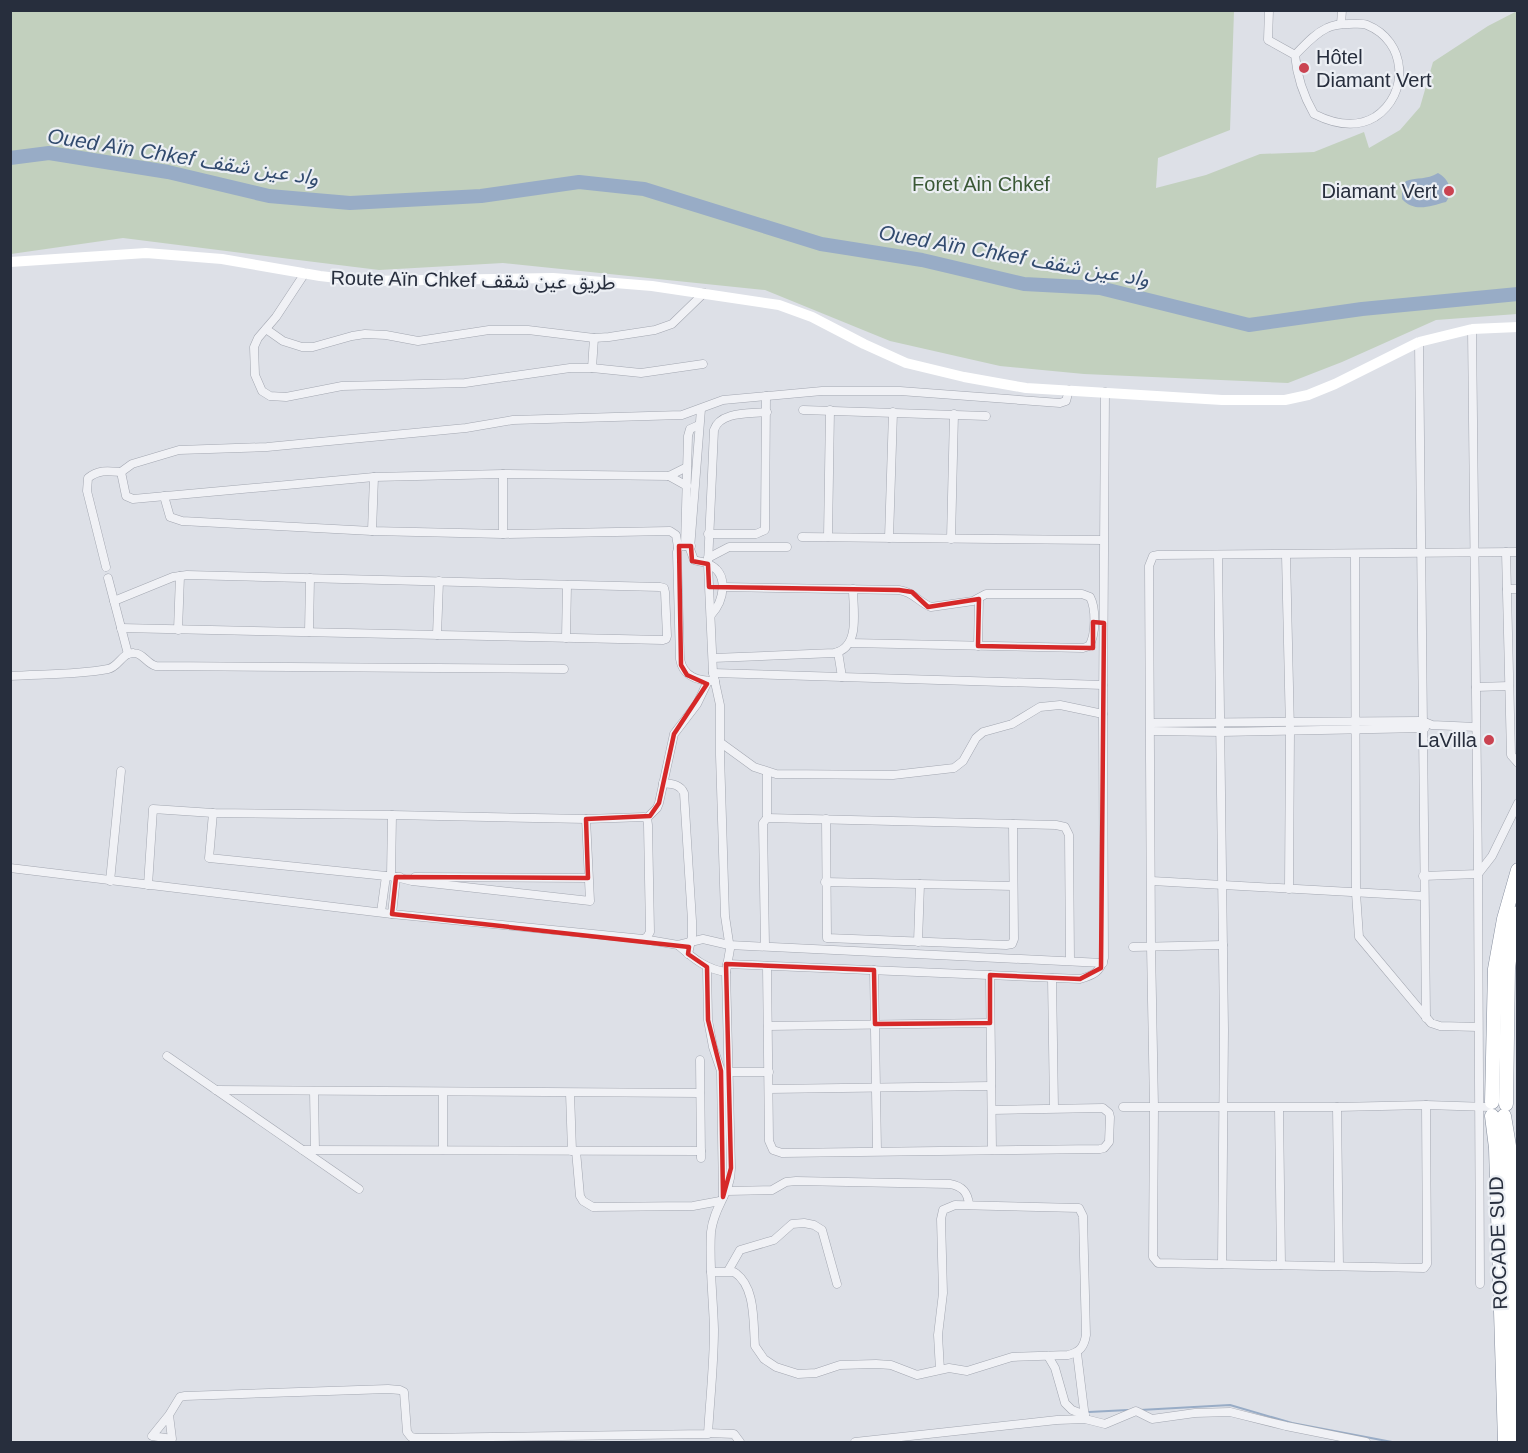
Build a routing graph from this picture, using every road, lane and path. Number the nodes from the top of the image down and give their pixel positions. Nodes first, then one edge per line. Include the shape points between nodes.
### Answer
1 (1269, 10) edge
2 (1342, 10) edge
3 (1341, 24) junction
4 (1295, 55) junction
5 (10, 262) edge
6 (304, 273) junction
7 (704, 293) junction
8 (1518, 327) edge
9 (266, 329) junction
10 (1472, 329) junction
11 (594, 338) junction
12 (1419, 342) junction
13 (703, 364) dead end
14 (592, 368) junction
15 (1069, 390) junction
16 (1105, 392) junction
17 (766, 396) junction
18 (700, 409) junction
19 (803, 410) dead end
20 (830, 410) junction
21 (767, 412) junction
22 (893, 412) junction
23 (954, 414) junction
24 (986, 416) dead end
25 (699, 426) junction
26 (687, 467) junction
27 (121, 472) junction
28 (503, 474) junction
29 (669, 476) junction
30 (374, 477) junction
31 (687, 486) junction
32 (164, 496) junction
33 (372, 531) junction
34 (503, 534) junction
35 (708, 534) junction
36 (802, 537) dead end
37 (828, 537) junction
38 (889, 538) junction
39 (951, 539) junction
40 (1103, 540) junction
41 (685, 546) junction
42 (787, 547) dead end
43 (1506, 552) junction
44 (1518, 552) edge
45 (1474, 553) junction
46 (1422, 554) junction
47 (1286, 555) junction
48 (1355, 555) junction
49 (1218, 556) junction
50 (708, 561) junction
51 (106, 567) dead end
52 (180, 576) junction
53 (108, 578) dead end
54 (310, 578) junction
55 (439, 581) junction
56 (567, 585) junction
57 (723, 587) junction
58 (853, 589) junction
59 (1507, 589) junction
60 (1518, 589) edge
61 (979, 598) junction
62 (114, 601) junction
63 (666, 612) junction
64 (679, 612) junction
65 (711, 615) junction
66 (1093, 622) junction
67 (1104, 622) junction
68 (121, 628) junction
69 (178, 630) junction
70 (309, 632) junction
71 (437, 635) junction
72 (566, 638) junction
73 (850, 643) junction
74 (978, 646) junction
75 (838, 652) junction
76 (128, 654) junction
77 (713, 658) junction
78 (1513, 667) edge
79 (564, 669) dead end
80 (10, 676) edge
81 (842, 677) junction
82 (712, 678) junction
83 (1103, 685) junction
84 (1509, 686) junction
85 (1476, 687) junction
86 (1103, 714) junction
87 (1422, 725) junction
88 (1355, 726) junction
89 (1151, 727) junction
90 (1290, 727) junction
91 (1476, 727) junction
92 (1221, 728) junction
93 (1514, 732) edge
94 (721, 743) junction
95 (1518, 763) edge
96 (121, 771) dead end
97 (767, 772) junction
98 (663, 783) junction
99 (1518, 803) edge
100 (213, 813) junction
101 (393, 815) junction
102 (646, 818) junction
103 (767, 818) junction
104 (586, 819) junction
105 (826, 819) junction
106 (1013, 824) junction
107 (10, 868) edge
108 (1518, 870) edge
109 (1478, 874) junction
110 (391, 876) junction
111 (1423, 876) junction
112 (588, 878) junction
113 (110, 881) junction
114 (1152, 881) junction
115 (825, 882) junction
116 (920, 884) junction
117 (148, 885) junction
118 (1222, 885) junction
119 (1013, 886) junction
120 (1289, 889) junction
121 (1356, 893) junction
122 (1424, 896) junction
123 (381, 912) junction
124 (1518, 913) edge
125 (393, 914) junction
126 (1515, 929) edge
127 (643, 939) junction
128 (691, 940) junction
129 (918, 942) junction
130 (678, 945) junction
131 (729, 945) junction
132 (1223, 945) junction
133 (765, 946) junction
134 (1151, 946) junction
135 (1133, 947) dead end
136 (688, 954) junction
137 (1070, 961) junction
138 (1103, 963) junction
139 (767, 966) junction
140 (707, 967) junction
141 (726, 968) junction
142 (874, 970) junction
143 (990, 975) junction
144 (1053, 978) junction
145 (1426, 1018) junction
146 (990, 1023) junction
147 (875, 1024) junction
148 (768, 1026) junction
149 (1478, 1027) junction
150 (166, 1056) dead end
151 (700, 1060) dead end
152 (729, 1072) junction
153 (769, 1072) junction
154 (991, 1086) junction
155 (876, 1087) junction
156 (769, 1089) junction
157 (216, 1090) junction
158 (314, 1091) junction
159 (442, 1092) junction
160 (570, 1093) junction
161 (700, 1093) junction
162 (1426, 1106) junction
163 (1123, 1107) dead end
164 (1155, 1107) junction
165 (1223, 1107) junction
166 (1337, 1107) junction
167 (1054, 1108) junction
168 (1279, 1108) junction
169 (1494, 1108) junction
170 (992, 1110) junction
171 (303, 1150) junction
172 (315, 1150) junction
173 (443, 1150) junction
174 (574, 1150) junction
175 (992, 1150) junction
176 (877, 1151) junction
177 (359, 1189) dead end
178 (723, 1196) junction
179 (969, 1205) junction
180 (1222, 1264) junction
181 (1281, 1265) junction
182 (1339, 1266) junction
183 (728, 1271) junction
184 (711, 1272) junction
185 (837, 1284) dead end
186 (1480, 1284) dead end
187 (1077, 1353) junction
188 (1048, 1356) junction
189 (940, 1370) junction
190 (169, 1414) dead end
191 (1085, 1417) junction
192 (708, 1433) junction
193 (740, 1443) edge
194 (855, 1443) edge
195 (1366, 1443) edge
196 (1505, 1443) edge
197 (1517, 1443) edge

1 - 4 street via 1268,40
2 - 3 street
3 - 4 street via 1315,35
3 - 4 street via 1365,24 1385,36 1393,49 1400,77 1398,91 1382,113 1356,124 1340,124 1314,114 1296,73
5 - 6 street, Route Aïn Chkef طريق عين شقف via 146,253 222,259
6 - 7 street, Route Aïn Chkef طريق عين شقف via 373,281 570,278
6 - 9 street
7 - 11 street via 672,324 633,335
7 - 15 street, Route Aïn Chkef طريق عين شقف via 760,301 804,314 921,368 1026,388
8 - 10 street, Route Aïn Chkef طريق عين شقف
9 - 11 street via 283,341 302,347 365,334 425,341 507,329
9 - 14 street via 254,347 255,375 262,391 278,398 342,386 465,383 546,370
10 - 12 street, Route Aïn Chkef طريق عين شقف
10 - 45 street
11 - 14 street
12 - 16 street, Route Aïn Chkef طريق عين شقف via 1335,384 1285,400
12 - 46 street
13 - 14 street via 641,373
15 - 16 street, Route Aïn Chkef طريق عين شقف
15 - 17 street via 1066,401 1060,403 900,391
16 - 40 street
17 - 18 street via 719,401
17 - 21 street
18 - 25 street
18 - 27 street via 658,417 513,420 267,447 179,450 132,464
19 - 20 street
20 - 22 street
20 - 37 street
21 - 35 street via 723,418 715,426
21 - 35 street via 765,530 756,534
22 - 23 street
22 - 38 street
23 - 24 street
23 - 39 street
25 - 26 street via 689,431
25 - 41 street
26 - 29 street
26 - 31 street
27 - 32 street via 129,499
27 - 51 street via 97,472 86,484
28 - 29 street
28 - 30 street
28 - 34 street
29 - 31 street
30 - 32 street
30 - 33 street
31 - 41 street
32 - 33 street via 170,516 177,520
33 - 34 street
34 - 41 street via 670,531
35 - 50 street
36 - 37 street
37 - 38 street
38 - 39 street
39 - 40 street
40 - 67 street
41 - 50 street via 693,560
41 - 64 street
42 - 50 street via 729,547
43 - 44 street
43 - 45 street
43 - 59 street
45 - 46 street
45 - 85 street
46 - 48 street
46 - 87 street
47 - 48 street
47 - 49 street
47 - 90 street
48 - 88 street
49 - 89 street via 1158,555 1150,560
49 - 92 street
50 - 57 street
50 - 65 street
52 - 54 street
52 - 62 street
52 - 69 street
53 - 62 street
54 - 55 street
54 - 70 street
55 - 56 street
55 - 71 street
56 - 63 street via 662,587
56 - 72 street
57 - 58 street
57 - 65 street via 721,601
58 - 61 street via 912,592 931,607
58 - 73 street
59 - 60 street
59 - 78 street
61 - 66 street via 986,594 1087,595 1092,600
61 - 74 street
62 - 68 street
63 - 64 street
63 - 72 street via 665,640
64 - 82 street via 681,665 687,675
65 - 77 street
66 - 67 street
66 - 74 street via 1092,642 1083,648
67 - 83 street
68 - 69 street
68 - 76 street
69 - 70 street
70 - 71 street
71 - 72 street
73 - 74 street
73 - 75 street
75 - 77 street
75 - 81 street
76 - 79 street via 137,653 156,666
76 - 80 street via 111,669
77 - 82 street
78 - 84 street
81 - 82 street
81 - 83 street
82 - 94 street via 720,705
82 - 98 street via 674,734
83 - 86 street
84 - 85 street
84 - 93 street
85 - 91 street
86 - 97 street via 1060,705 1040,707 1012,724 983,732 963,761 949,769 893,775
86 - 138 street
87 - 88 street
87 - 91 street
87 - 111 street
88 - 90 street
88 - 121 street
89 - 92 street
89 - 114 street
90 - 92 street
90 - 120 street
91 - 109 street
92 - 118 street
93 - 95 street via 1511,755
94 - 97 street
94 - 131 street
96 - 113 street
97 - 103 street
98 - 102 street via 657,808
98 - 128 street via 675,784 684,793
99 - 109 street via 1492,856
100 - 101 street
100 - 110 street via 209,858
100 - 117 street via 153,809
101 - 104 street
101 - 110 street
102 - 104 street
102 - 127 street via 650,932
103 - 105 street
103 - 133 street via 763,822
104 - 112 street
105 - 106 street
105 - 115 street
106 - 119 street
106 - 137 street via 1060,826 1068,831
107 - 113 street
108 - 169 highway, ROCADE SUD via 1495,969
109 - 111 street
109 - 149 street
110 - 112 street
110 - 112 street via 590,901
110 - 123 street
110 - 125 street
111 - 122 street
113 - 117 street
114 - 118 street
114 - 134 street
115 - 116 street
115 - 129 street via 827,938
116 - 119 street
116 - 129 street
117 - 123 street
118 - 120 street
118 - 132 street
119 - 129 street via 1012,944
120 - 121 street
121 - 122 street
121 - 145 street via 1359,937
122 - 145 street
123 - 125 street
124 - 126 highway, ROCADE SUD
125 - 127 street
126 - 169 highway, ROCADE SUD
127 - 130 street
128 - 130 street
128 - 131 street
128 - 136 street
130 - 136 street
131 - 133 street
131 - 141 street
132 - 134 street
132 - 165 street
133 - 137 street
134 - 135 street
134 - 164 street
136 - 140 street
137 - 138 street
138 - 144 street via 1090,976 1080,979
139 - 141 street
139 - 142 street
139 - 148 street
140 - 141 street
140 - 178 street via 708,1020 721,1071
141 - 152 street
142 - 143 street
142 - 147 street
143 - 144 street
143 - 146 street
144 - 167 street
145 - 149 street via 1437,1026
146 - 147 street
146 - 154 street
147 - 148 street
147 - 155 street
148 - 153 street
149 - 169 street
150 - 157 street
151 - 161 street
152 - 153 street
152 - 178 street via 731,1168 730,1185
153 - 156 street
154 - 155 street
154 - 170 street
155 - 156 street
155 - 176 street
156 - 176 street via 773,1150
157 - 158 street
157 - 171 street
158 - 159 street
158 - 172 street
159 - 160 street
159 - 173 street
160 - 161 street
160 - 174 street
161 - 174 street via 701,1155
162 - 166 street
162 - 169 street
162 - 182 street via 1427,1264 1419,1269
163 - 164 street
164 - 165 street
164 - 180 street via 1153,1257 1158,1263
165 - 168 street
165 - 180 street
166 - 168 street
166 - 182 street
167 - 170 street
167 - 175 street via 1106,1109 1110,1117 1107,1146
168 - 181 street
169 - 186 street
169 - 196 highway, ROCADE SUD
169 - 197 highway, ROCADE SUD via 1509,1146
170 - 175 street
171 - 172 street
171 - 177 street
172 - 173 street
173 - 174 street
174 - 178 street via 580,1196 593,1207 693,1206
175 - 176 street
178 - 179 street via 772,1190 796,1180 950,1184 963,1189
178 - 184 street via 712,1229
179 - 187 street via 1074,1207 1082,1211 1086,1335
179 - 189 street via 950,1206 942,1214
180 - 181 street
181 - 182 street
183 - 184 street
183 - 185 street via 740,1250 774,1240 788,1227 804,1223 822,1230
183 - 189 street via 743,1279 748,1292 757,1352 776,1367 798,1374 849,1364 891,1365 917,1375
184 - 192 street via 714,1331
187 - 188 street
187 - 191 street
188 - 189 street via 1012,1357 967,1371
188 - 191 street via 1065,1403
190 - 192 street via 180,1397 192,1395 388,1389 404,1392 407,1432 417,1438
191 - 194 street
191 - 195 street via 1105,1424 1136,1411 1152,1419 1230,1412
192 - 193 street via 734,1434

